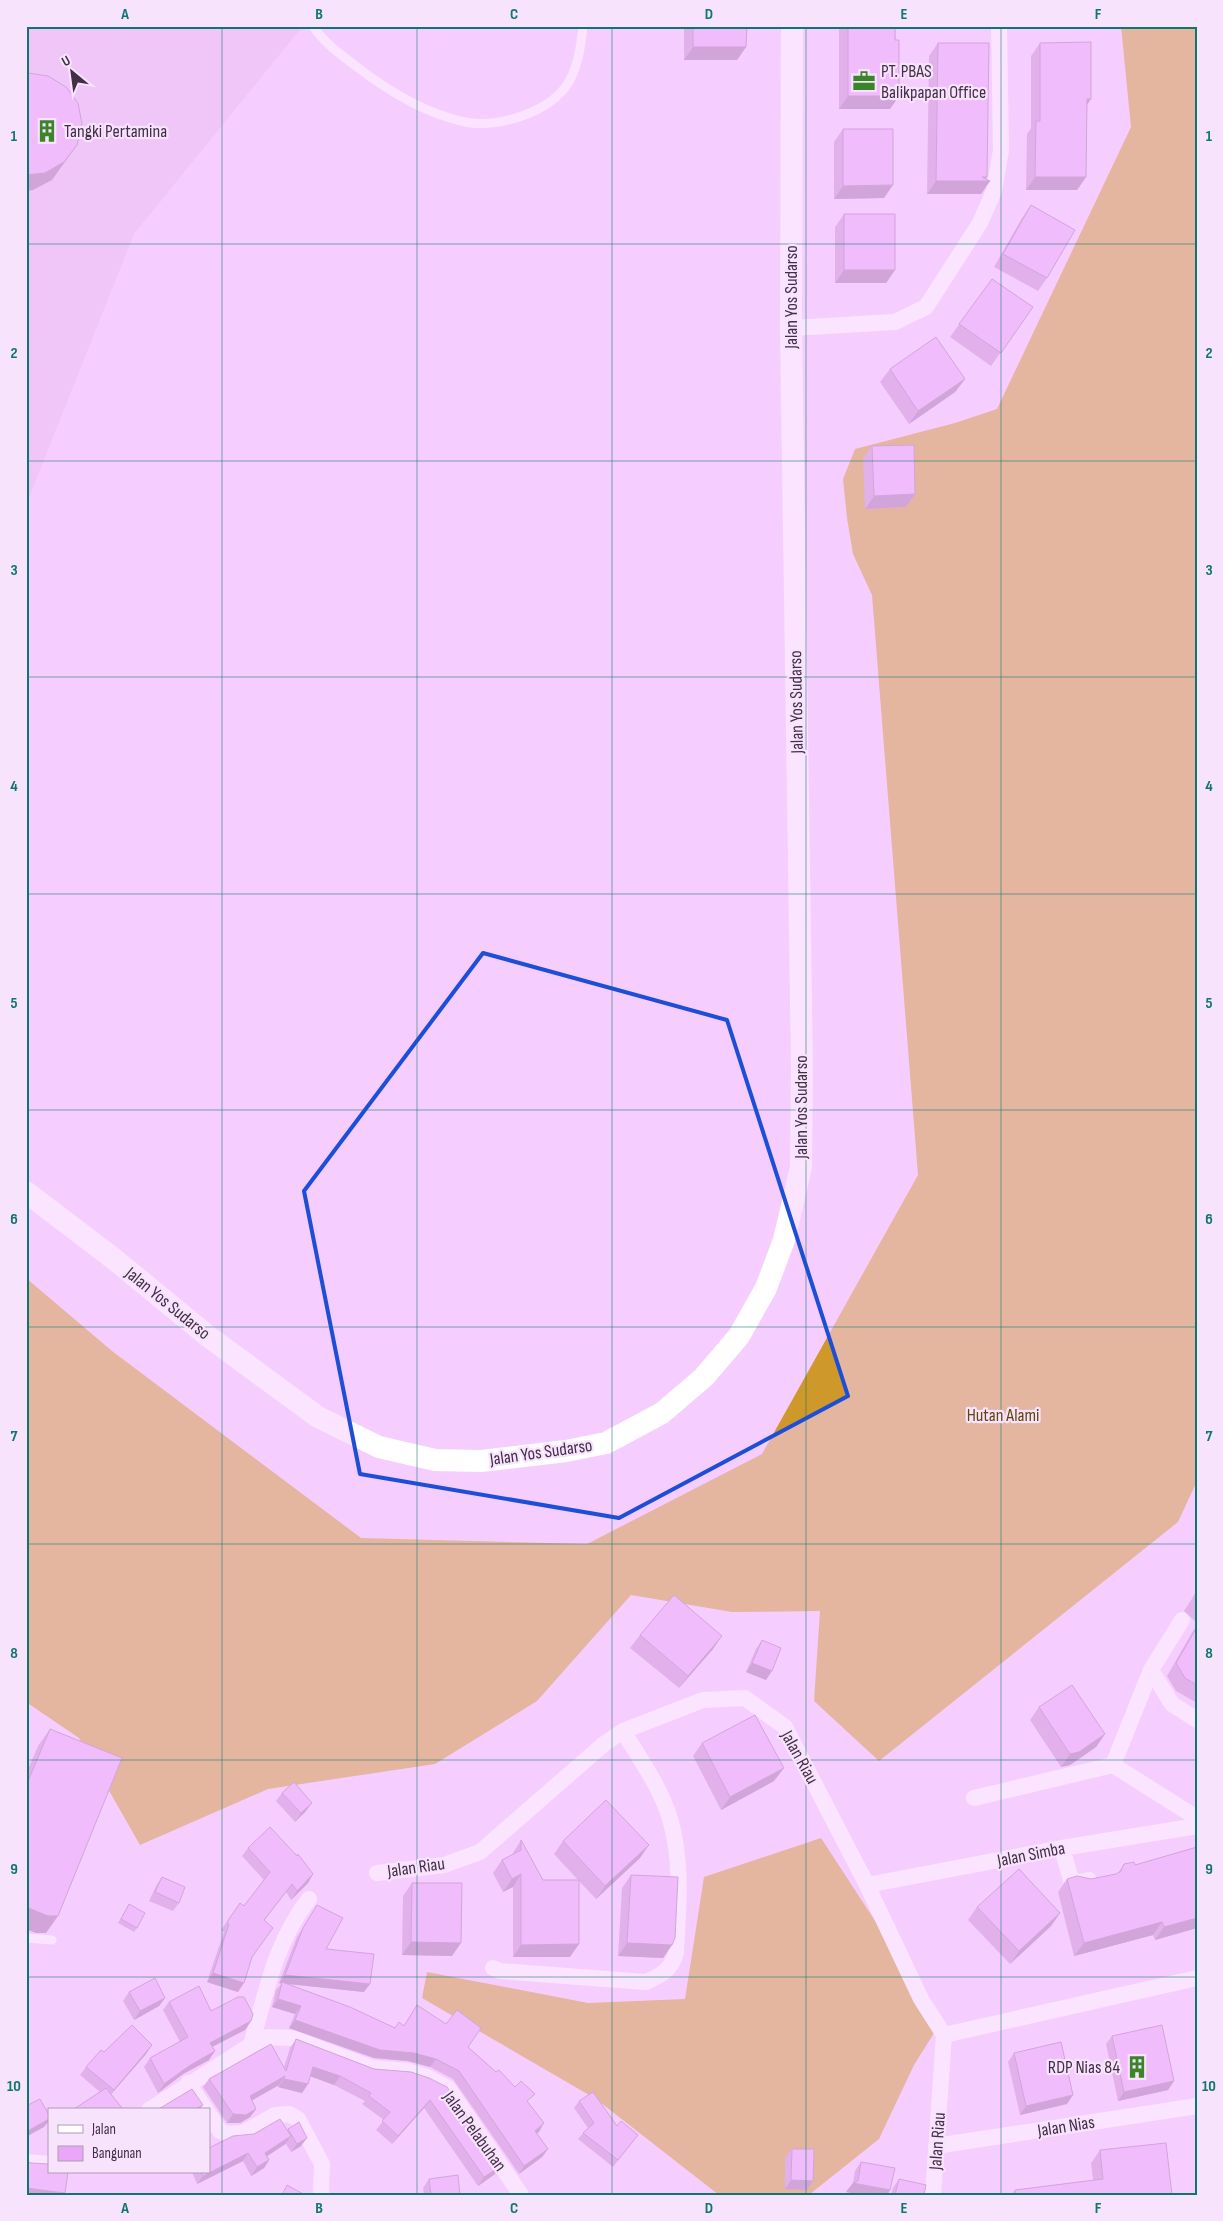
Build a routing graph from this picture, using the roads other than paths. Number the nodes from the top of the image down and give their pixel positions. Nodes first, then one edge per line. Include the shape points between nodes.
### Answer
1 (313, 26) edge
2 (583, 26) edge
3 (792, 26) edge
4 (999, 26) edge
5 (791, 328) junction
6 (26, 1192) edge
7 (1182, 1620) dead end
8 (1151, 1670) junction
9 (1197, 1720) edge
10 (623, 1731) junction
11 (1113, 1765) junction
12 (974, 1798) dead end
13 (1197, 1818) edge
14 (1197, 1826) edge
15 (1062, 1848) junction
16 (377, 1873) dead end
17 (1105, 1877) edge
18 (866, 1885) junction
19 (309, 1899) dead end
20 (26, 1938) edge
21 (52, 1940) dead end
22 (493, 1968) dead end
23 (1197, 1978) edge
24 (944, 2036) junction
25 (251, 2044) junction
26 (188, 2083) junction
27 (1197, 2106) edge
28 (152, 2108) edge
29 (205, 2108) edge
30 (210, 2116) edge
31 (936, 2146) junction
32 (26, 2162) edge
33 (48, 2164) edge
34 (321, 2195) edge
35 (521, 2195) edge
36 (933, 2195) edge

1 - 2 lane via 323,41 385,89 465,122 495,123 538,109 557,95 570,79 580,51
3 - 5 main road, Jalan Yos Sudarso
4 - 5 street via 1001,150 994,190 980,223 926,308 895,322
5 - 6 main road, Jalan Yos Sudarso via 801,1167 784,1240 766,1288 739,1336 704,1376 662,1412 606,1442 566,1451 482,1461 435,1460 379,1447 310,1412
7 - 8 street
8 - 9 street via 1172,1704
8 - 11 street
10 - 16 street, Jalan Riau via 480,1852 444,1865
10 - 18 street, Jalan Riau via 703,1700 745,1698 785,1726
10 - 22 street via 652,1779 670,1819 678,1857 676,1953 672,1965 667,1972 646,1982
11 - 12 street
11 - 13 street
14 - 15 street, Jalan Simba
15 - 17 street via 1071,1880 1080,1882
15 - 18 street, Jalan Simba
18 - 24 street, Jalan Riau via 921,1999
19 - 25 street via 280,1943
20 - 21 lane
23 - 24 street
24 - 31 street, Jalan Riau
25 - 26 street, Jalan Pelabuhan
25 - 35 street, Jalan Pelabuhan via 268,2037 292,2038 372,2068 407,2071 448,2088
26 - 28 street, Jalan Pelabuhan
26 - 29 street
27 - 31 street, Jalan Nias
30 - 34 street via 220,2131 228,2134 243,2133 275,2115 289,2114 298,2119 322,2164
31 - 36 street, Jalan Riau
32 - 33 street

